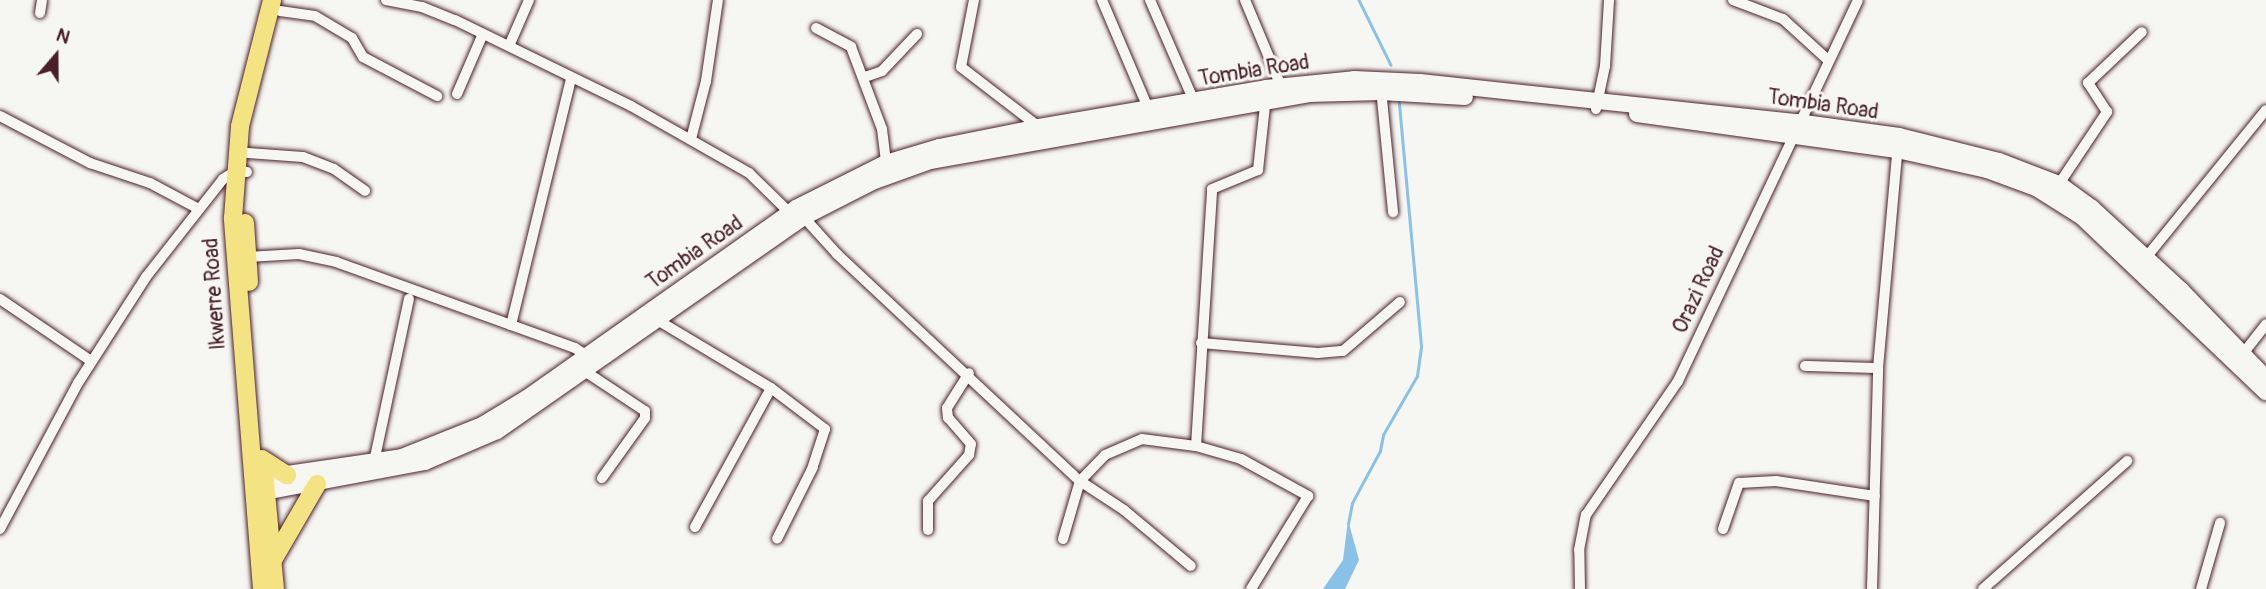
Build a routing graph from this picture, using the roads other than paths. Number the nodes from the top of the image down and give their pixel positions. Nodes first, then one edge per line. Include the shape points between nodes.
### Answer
1 (42, 0) edge
2 (386, 0) edge
3 (529, 0) edge
4 (718, 0) edge
5 (974, 0) edge
6 (1102, 0) edge
7 (1150, 0) edge
8 (1245, 0) edge
9 (1609, 0) edge
10 (1733, 0) edge
11 (1858, 0) edge
12 (423, 3) edge
13 (278, 4) edge
14 (40, 13) dead end
15 (816, 28) dead end
16 (2142, 32) dead end
17 (483, 34) junction
18 (917, 34) dead end
19 (509, 46) junction
20 (1829, 61) junction
21 (865, 77) junction
22 (571, 78) junction
23 (1381, 85) junction
24 (1271, 91) junction
25 (457, 93) dead end
26 (437, 96) dead end
27 (1194, 101) junction
28 (1597, 104) junction
29 (1148, 108) junction
30 (2266, 110) edge
31 (0, 116) edge
32 (1039, 127) junction
33 (1795, 128) junction
34 (691, 139) junction
35 (1898, 143) junction
36 (248, 153) junction
37 (886, 163) junction
38 (241, 172) junction
39 (2059, 184) junction
40 (365, 191) dead end
41 (199, 209) junction
42 (1393, 212) dead end
43 (796, 213) junction
44 (247, 257) junction
45 (2142, 263) junction
46 (0, 299) edge
47 (409, 299) dead end
48 (1400, 302) dead end
49 (651, 316) junction
50 (2266, 324) edge
51 (511, 325) junction
52 (1201, 344) junction
53 (2242, 355) junction
54 (91, 361) junction
55 (586, 363) junction
56 (1805, 366) dead end
57 (1878, 368) junction
58 (969, 373) junction
59 (2266, 379) edge
60 (771, 388) junction
61 (2266, 392) edge
62 (1196, 446) junction
63 (262, 459) junction
64 (2127, 461) dead end
65 (374, 462) junction
66 (287, 475) junction
67 (601, 478) dead end
68 (1080, 481) junction
69 (317, 484) junction
70 (259, 485) junction
71 (1874, 496) junction
72 (2220, 523) dead end
73 (695, 527) dead end
74 (0, 529) edge
75 (1723, 529) dead end
76 (928, 530) dead end
77 (777, 538) dead end
78 (1063, 539) dead end
79 (273, 561) junction
80 (1191, 566) dead end
81 (262, 589) edge
82 (275, 589) edge
83 (1251, 589) edge
84 (1580, 589) edge
85 (1872, 589) edge
86 (1983, 589) edge
87 (2201, 589) edge

1 - 14 street
2 - 12 street
3 - 19 street
4 - 34 street via 706,81
5 - 32 street via 961,67
6 - 29 street
7 - 27 street
8 - 24 street
9 - 28 street
10 - 20 street via 1783,19
11 - 20 street, Orazi Road
12 - 17 street
13 - 26 street via 315,16 352,38 363,57
13 - 36 main road, Ikwerre Road
13 - 38 main road, Ikwerre Road via 244,104
15 - 21 street via 851,47
16 - 39 street via 2088,83 2107,112
17 - 19 street
17 - 25 street
18 - 21 street via 882,71
19 - 22 street
20 - 33 street, Orazi Road
21 - 37 street via 882,129
22 - 34 street
22 - 51 street
23 - 24 main road, Tombia Road
23 - 28 main road, Tombia Road
23 - 42 street
24 - 27 main road, Tombia Road
24 - 43 main road, Tombia Road via 930,161
24 - 52 street via 1258,170 1212,189
27 - 29 main road, Tombia Road
28 - 33 main road, Tombia Road
29 - 32 main road, Tombia Road
30 - 45 street
31 - 41 street via 90,163 150,183
32 - 37 main road, Tombia Road
33 - 35 main road, Tombia Road
33 - 84 street, Orazi Road via 1678,381 1586,516 1579,550
34 - 43 street via 750,173
35 - 39 main road, Tombia Road via 1999,161
35 - 45 main road, Tombia Road via 2036,188
35 - 57 street
36 - 38 main road, Ikwerre Road
36 - 40 street via 303,157 334,169
37 - 43 main road, Tombia Road
38 - 41 street via 223,179
38 - 44 main road, Ikwerre Road
38 - 70 main road, Ikwerre Road via 234,248
39 - 45 main road, Tombia Road
41 - 54 street via 146,277
43 - 49 main road, Tombia Road
43 - 58 street
44 - 51 street via 319,257
44 - 63 main road, Ikwerre Road
45 - 53 main road, Tombia Road
45 - 61 main road, Tombia Road
46 - 54 street
47 - 65 street
48 - 52 street via 1343,351
49 - 55 main road, Tombia Road
49 - 60 street
50 - 53 street
51 - 55 street
52 - 62 street
53 - 59 main road, Tombia Road
54 - 74 street
55 - 65 main road, Tombia Road via 454,439
55 - 67 street via 645,411 645,418
55 - 69 main road, Tombia Road via 497,431 450,454
56 - 57 street
57 - 71 street
58 - 68 street
58 - 76 street via 947,408 948,418 971,444 969,454 929,501
60 - 73 street
60 - 77 street via 825,429 813,467
62 - 68 street via 1142,439 1105,455
62 - 83 street via 1241,459 1308,496
63 - 66 main road
63 - 70 main road, Ikwerre Road
64 - 86 street
65 - 66 main road, Tombia Road
66 - 70 main road, Tombia Road
68 - 78 street
68 - 80 street via 1124,510
69 - 70 main road, Tombia Road
69 - 79 main road
70 - 79 main road, Ikwerre Road
70 - 81 main road, Ikwerre Road
71 - 75 street via 1776,481 1739,483
71 - 85 street
72 - 87 street
79 - 82 main road, Ikwerre Road

